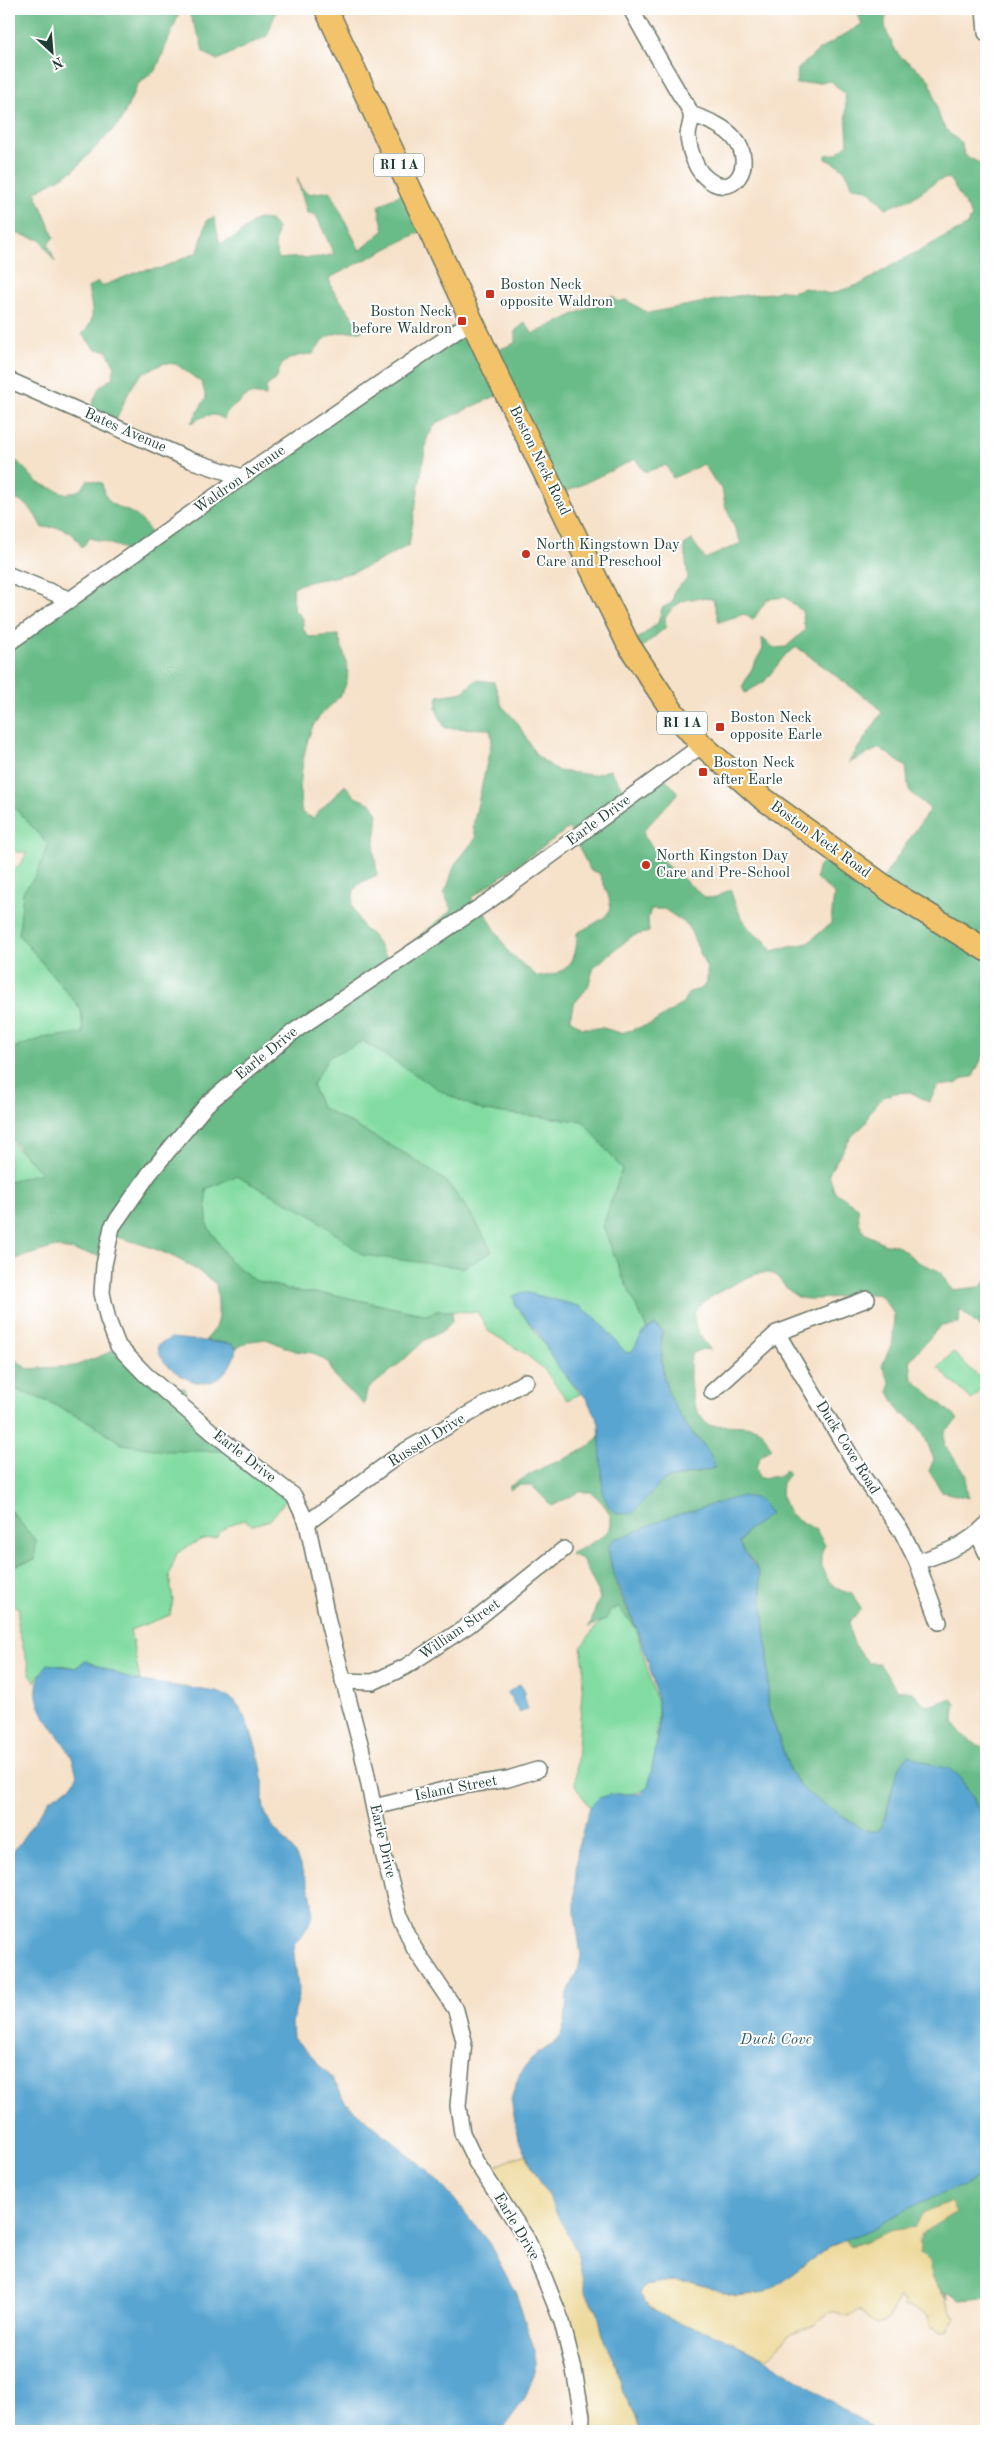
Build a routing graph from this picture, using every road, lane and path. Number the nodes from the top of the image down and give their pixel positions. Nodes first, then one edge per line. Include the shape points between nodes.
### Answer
1 (326, 9) edge
2 (631, 9) edge
3 (984, 9) edge
4 (986, 33) edge
5 (691, 114) junction
6 (473, 320) junction
7 (9, 380) edge
8 (242, 477) junction
9 (9, 575) edge
10 (71, 600) junction
11 (9, 643) edge
12 (702, 745) junction
13 (986, 950) edge
14 (867, 1298) dead end
15 (777, 1333) junction
16 (526, 1381) dead end
17 (712, 1392) dead end
18 (307, 1523) junction
19 (982, 1530) edge
20 (564, 1549) dead end
21 (986, 1552) edge
22 (917, 1562) junction
23 (939, 1622) dead end
24 (343, 1680) junction
25 (537, 1770) dead end
26 (374, 1808) junction
27 (581, 2431) edge

1 - 6 main road, Boston Neck Road / RI 1A
2 - 5 street
3 - 4 street
5 - 5 street via 714,122 734,137 741,148 743,169 739,178 729,185 718,185 701,174 688,136
6 - 8 street, Waldron Avenue
6 - 12 main road, Boston Neck Road / RI 1A via 628,644 673,712
7 - 8 street, Bates Avenue via 190,460
8 - 10 street, Waldron Avenue
9 - 10 street
10 - 11 street, Waldron Avenue
12 - 13 main road, Boston Neck Road / RI 1A via 768,803 895,894
12 - 18 street, Earle Drive via 493,898 292,1032 207,1104 148,1174 112,1227 102,1293 118,1346 205,1426 294,1496
14 - 15 street
15 - 17 street
15 - 22 street, Duck Cove Road via 864,1478 902,1532
16 - 18 street, Russell Drive via 403,1452
18 - 24 street, Earle Drive
19 - 21 street
19 - 22 street via 948,1552
20 - 24 street, William Street via 476,1620 405,1667 373,1682
22 - 23 street, Duck Cove Road
24 - 26 street, Earle Drive via 362,1747
25 - 26 street, Island Street
26 - 27 street, Earle Drive via 400,1916 414,1948 456,2010 464,2041 458,2106 462,2133 476,2162 527,2239 558,2312 574,2370 582,2416

